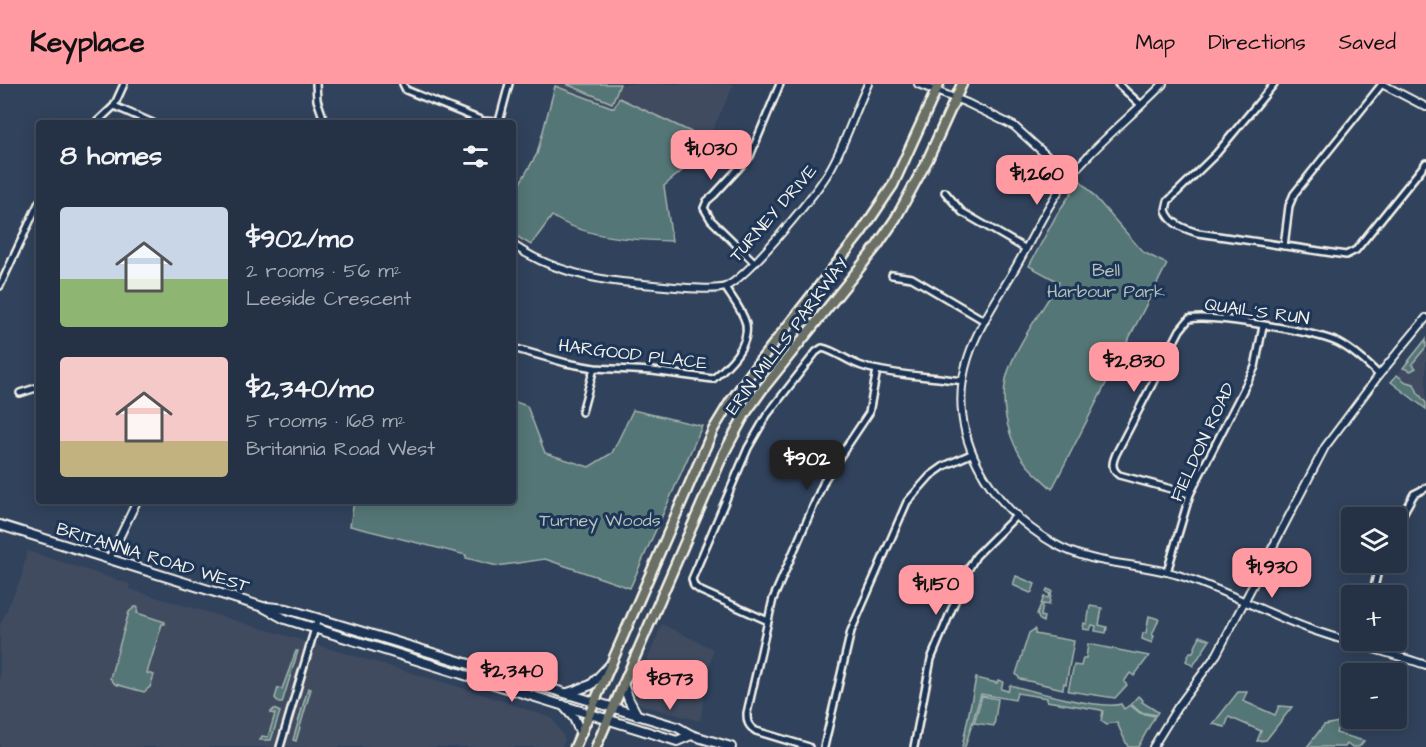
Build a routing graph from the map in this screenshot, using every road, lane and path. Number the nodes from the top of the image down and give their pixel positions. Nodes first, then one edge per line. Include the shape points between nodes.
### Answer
1 (124, 84) edge
2 (316, 84) edge
3 (403, 84) edge
4 (509, 84) edge
5 (780, 84) edge
6 (868, 84) edge
7 (918, 84) edge
8 (962, 84) edge
9 (1118, 84) edge
10 (1163, 84) edge
11 (1274, 84) edge
12 (1382, 84) edge
13 (937, 88) edge
14 (955, 99) junction
15 (1142, 105) junction
16 (114, 106) junction
17 (1426, 107) edge
18 (99, 120) edge
19 (146, 120) edge
20 (324, 120) edge
21 (481, 120) edge
22 (499, 120) edge
23 (1426, 163) edge
24 (1070, 176) junction
25 (945, 192) dead end
26 (36, 208) edge
27 (1284, 246) junction
28 (516, 247) edge
29 (1026, 249) junction
30 (755, 263) junction
31 (892, 275) dead end
32 (0, 286) edge
33 (725, 287) junction
34 (1426, 318) edge
35 (986, 321) junction
36 (1263, 326) junction
37 (516, 349) edge
38 (594, 368) junction
39 (877, 370) junction
40 (1379, 375) junction
41 (963, 381) junction
42 (36, 388) edge
43 (20, 393) dead end
44 (582, 412) dead end
45 (971, 454) junction
46 (1426, 488) edge
47 (1190, 494) junction
48 (136, 504) edge
49 (1406, 507) edge
50 (1017, 515) junction
51 (0, 525) edge
52 (109, 559) junction
53 (1167, 572) junction
54 (1245, 601) junction
55 (263, 607) junction
56 (318, 618) junction
57 (768, 621) junction
58 (315, 628) junction
59 (1341, 637) edge
60 (1386, 651) edge
61 (612, 664) junction
62 (1426, 665) edge
63 (623, 684) junction
64 (566, 693) junction
65 (595, 702) junction
66 (563, 705) junction
67 (613, 708) junction
68 (590, 714) junction
69 (637, 715) junction
70 (608, 719) junction
71 (581, 734) junction
72 (691, 735) junction
73 (280, 747) edge
74 (576, 747) edge
75 (596, 747) edge
76 (731, 747) edge
77 (809, 747) edge
78 (824, 747) edge
79 (914, 747) edge
80 (1153, 747) edge

1 - 16 street
2 - 20 street
3 - 21 street via 406,90
4 - 22 street
5 - 30 street via 750,156 704,208 711,220
6 - 30 street, TURNEY DRIVE via 831,168
7 - 13 street
8 - 14 main road, ERIN MILLS PARKWAY
9 - 15 street
10 - 15 street
11 - 27 street via 1216,154 1168,201 1166,210 1170,218 1188,230
12 - 17 street
12 - 27 street via 1294,195
13 - 14 street
13 - 61 main road, ERIN MILLS PARKWAY via 893,185 713,430
14 - 24 street via 1014,126
14 - 63 main road, ERIN MILLS PARKWAY via 896,218 746,414 723,455
15 - 24 street
16 - 18 street
16 - 19 street
23 - 27 street via 1352,254
24 - 29 street
25 - 29 street via 962,212
26 - 32 street
28 - 33 street, TURNEY DRIVE via 550,266 613,282
29 - 35 street
30 - 33 street, TURNEY DRIVE
31 - 35 street via 912,278
33 - 38 street, HARGOOD PLACE via 746,325 739,354 713,379
34 - 40 street
35 - 41 street via 972,347
36 - 40 street, QUAIL'S RUN via 1313,334 1339,343
36 - 47 street, FIELDON ROAD via 1255,367
36 - 47 street, QUAIL'S RUN via 1189,319 1113,460 1112,466 1119,475
37 - 38 street, HARGOOD PLACE
38 - 44 street
39 - 41 street
39 - 57 street via 869,413 825,479 773,599
39 - 57 street via 858,366 829,350 822,348 816,352 756,432 706,542 694,571 694,586
40 - 54 street via 1324,447
41 - 45 street via 962,421
42 - 43 street
45 - 50 street via 990,486
45 - 78 street via 930,476 907,502 851,631
46 - 49 street via 1413,494
47 - 53 street, FIELDON ROAD
48 - 52 street
50 - 53 street via 1071,552
50 - 79 street via 981,550 968,570 931,659
51 - 52 main road, BRITANNIA ROAD WEST
52 - 55 main road, BRITANNIA ROAD WEST
53 - 54 street
54 - 59 street via 1305,627
54 - 80 street via 1217,654
55 - 56 main road, BRITANNIA ROAD WEST
55 - 58 main road, BRITANNIA ROAD WEST
56 - 58 street
56 - 64 main road, BRITANNIA ROAD WEST
57 - 77 street via 747,721 756,731
58 - 66 main road, BRITANNIA ROAD WEST
58 - 73 street
60 - 62 street
61 - 64 main road via 591,685
61 - 65 main road, ERIN MILLS PARKWAY
63 - 67 main road, ERIN MILLS PARKWAY
63 - 69 main road
64 - 65 main road, BRITANNIA ROAD WEST
65 - 67 main road, BRITANNIA ROAD WEST
65 - 68 main road, ERIN MILLS PARKWAY
66 - 68 main road, BRITANNIA ROAD WEST
66 - 71 main road
67 - 69 main road, BRITANNIA ROAD WEST
67 - 70 main road, ERIN MILLS PARKWAY
68 - 70 main road, BRITANNIA ROAD WEST
68 - 71 main road, ERIN MILLS PARKWAY
69 - 72 main road, BRITANNIA ROAD WEST
70 - 72 main road, BRITANNIA ROAD WEST via 677,741
70 - 75 main road, ERIN MILLS PARKWAY
71 - 74 main road, ERIN MILLS PARKWAY
72 - 76 main road, BRITANNIA ROAD WEST

